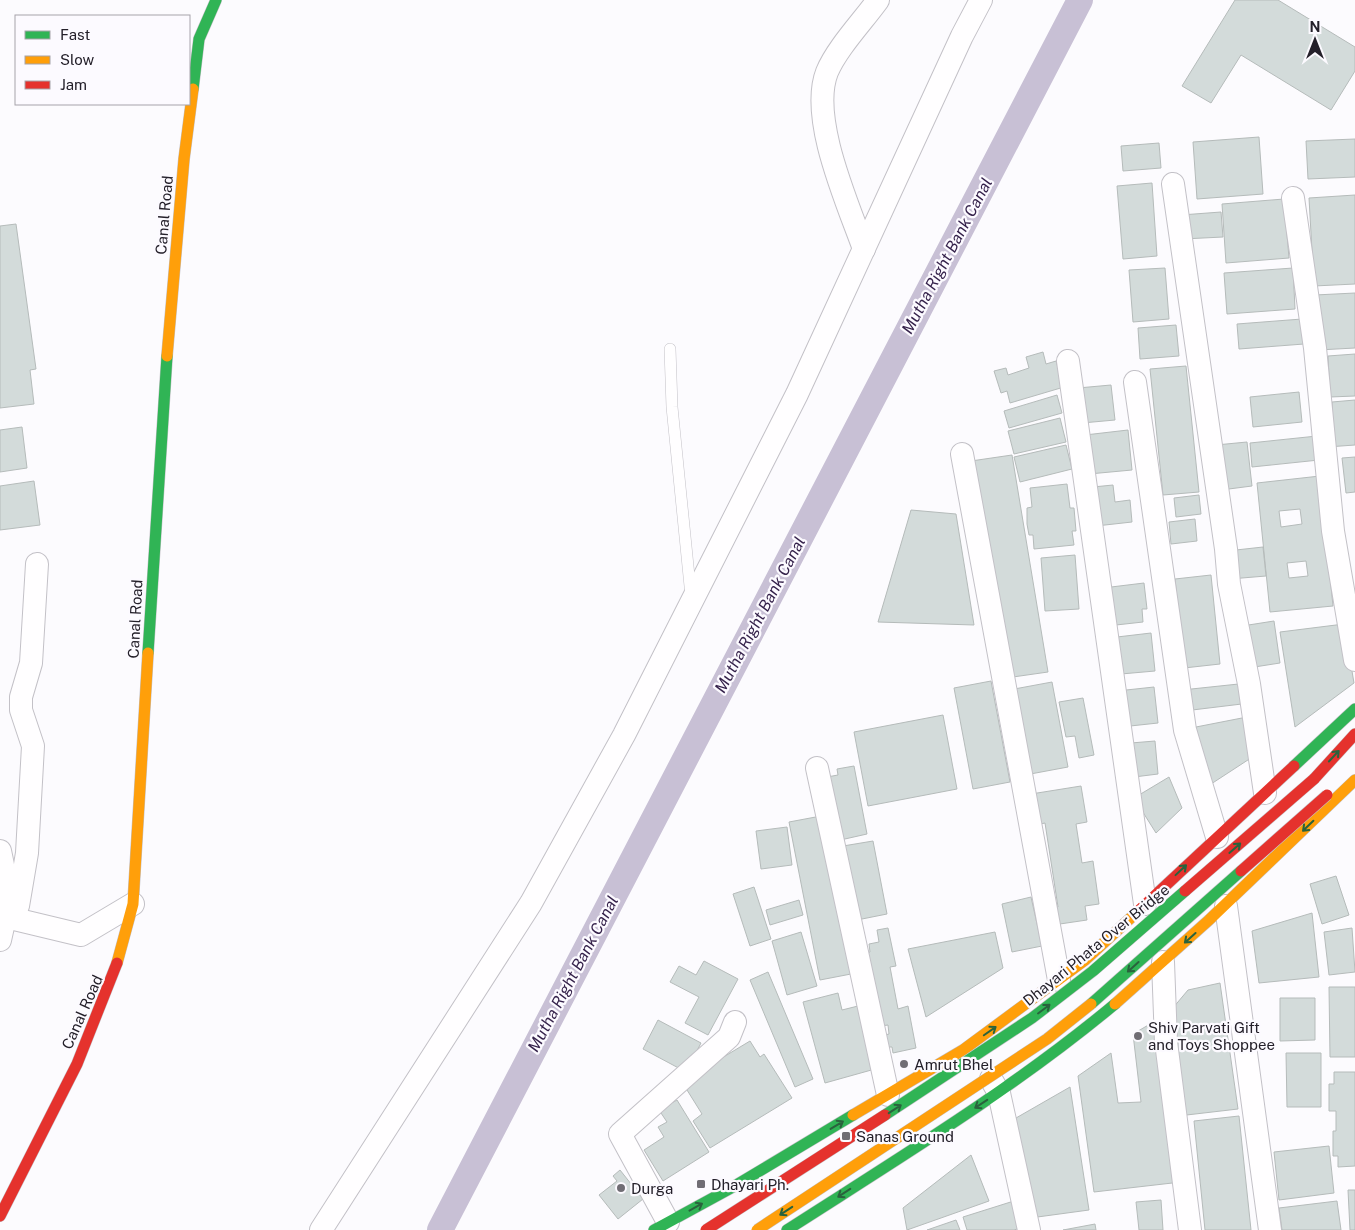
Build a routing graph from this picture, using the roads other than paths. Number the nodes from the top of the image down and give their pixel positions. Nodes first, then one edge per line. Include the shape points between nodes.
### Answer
1 (216, 0) edge
2 (878, 0) edge
3 (981, 0) edge
4 (1173, 184) dead end
5 (1293, 198) dead end
6 (864, 249) junction
7 (670, 349) dead end
8 (1068, 361) dead end
9 (1135, 382) dead end
10 (962, 454) dead end
11 (36, 564) dead end
12 (692, 602) junction
13 (1355, 660) edge
14 (1355, 709) edge
15 (1355, 734) edge
16 (818, 768) dead end
17 (1352, 775) edge
18 (1265, 793) junction
19 (1217, 837) junction
20 (0, 851) edge
21 (133, 904) junction
22 (1145, 904) junction
23 (1226, 906) junction
24 (6, 917) junction
25 (0, 940) edge
26 (1163, 962) junction
27 (1059, 980) junction
28 (735, 1022) dead end
29 (970, 1045) junction
30 (999, 1092) junction
31 (888, 1095) junction
32 (0, 1216) edge
33 (661, 1226) edge
34 (321, 1230) edge
35 (706, 1230) edge
36 (757, 1230) edge
37 (788, 1230) edge
38 (1029, 1230) edge
39 (1190, 1230) edge
40 (1270, 1230) edge

1 - 21 main road, Canal Road via 200,39 184,159 164,388
2 - 6 street via 834,60 827,72 822,95 828,144
3 - 6 street
4 - 18 street via 1230,584
5 - 13 street via 1315,348 1333,531
6 - 12 street via 797,394
7 - 12 lane via 672,407
8 - 22 street
9 - 19 street via 1185,730
10 - 27 street
11 - 24 street via 31,663 21,704 33,746 27,853 18,906
12 - 34 street via 624,735 531,903
14 - 18 main road
35 -> 15 main road, Dhayari Phata Over Bridge, bridge via 1032,1018 1093,971 1314,779
16 - 31 street
17 -> 23 main road
17 -> 36 main road, bridge via 1047,1039
18 - 19 main road
22 -> 19 main road
20 - 24 street via 8,886
21 - 24 street via 81,935
21 - 32 main road, Canal Road via 108,992
22 - 27 main road
23 -> 26 main road
23 - 40 street
24 - 25 street
26 - 30 main road via 1118,1002
26 - 39 street via 1166,1042
29 -> 27 main road
28 - 33 street via 729,1037 620,1134
29 - 30 street
29 - 31 main road
30 -> 37 main road
30 - 38 street
33 -> 31 main road

